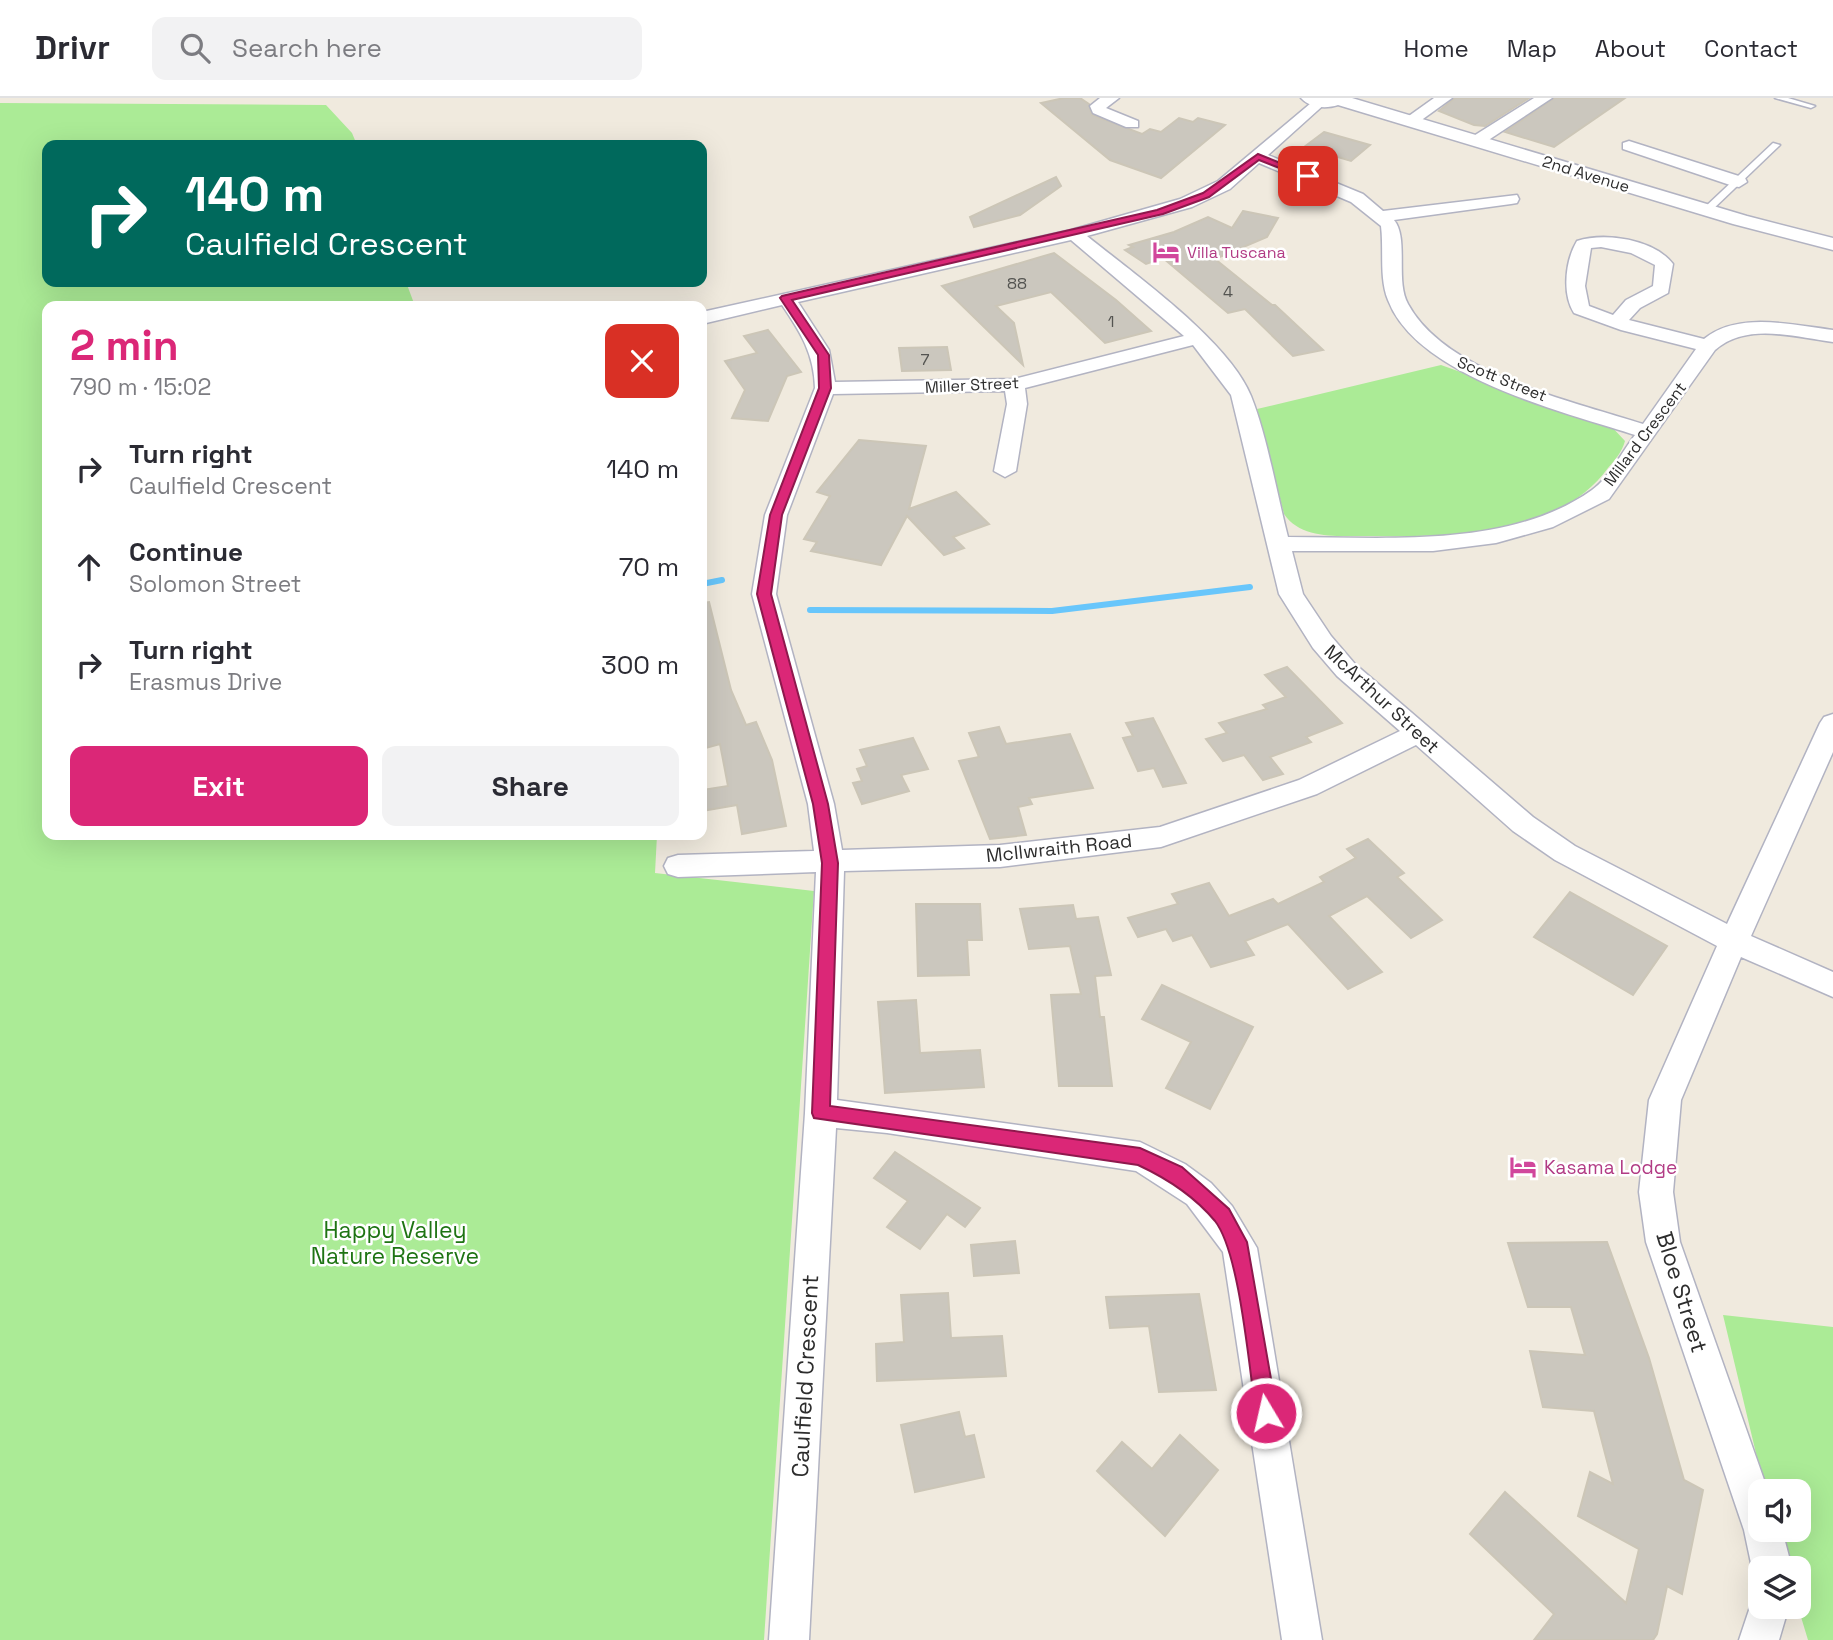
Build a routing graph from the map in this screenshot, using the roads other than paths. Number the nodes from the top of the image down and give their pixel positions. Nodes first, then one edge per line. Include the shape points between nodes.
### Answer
1 (1083, 98) edge
2 (1444, 98) edge
3 (1544, 98) edge
4 (1779, 98) edge
5 (1341, 99) edge
6 (1315, 100) edge
7 (1105, 102) edge
8 (1811, 106) dead end
9 (1411, 121) junction
10 (1132, 124) dead end
11 (1478, 140) junction
12 (1776, 145) dead end
13 (1629, 146) dead end
14 (1258, 157) junction
15 (1739, 182) junction
16 (1511, 199) dead end
17 (1707, 210) junction
18 (1382, 216) junction
19 (1074, 233) junction
20 (1833, 244) edge
21 (786, 298) junction
22 (707, 316) edge
23 (1618, 321) junction
24 (1833, 336) edge
25 (1197, 338) junction
26 (1708, 346) junction
27 (1014, 384) junction
28 (825, 388) junction
29 (1646, 432) junction
30 (1005, 471) dead end
31 (1276, 544) junction
32 (1833, 723) edge
33 (1419, 733) junction
34 (830, 863) junction
35 (678, 866) dead end
36 (1734, 941) junction
37 (1833, 985) edge
38 (821, 1113) junction
39 (1748, 1488) edge
40 (1765, 1619) edge
41 (789, 1640) edge
42 (1302, 1640) edge
43 (1759, 1640) edge

1 - 7 street
2 - 9 street
3 - 11 street
4 - 8 lane
5 - 6 street
5 - 9 street, 2nd Avenue
6 - 14 street
7 - 10 street via 1098,110
9 - 11 street, 2nd Avenue
11 - 17 street, 2nd Avenue
12 - 15 lane
13 - 15 street
14 - 18 street via 1338,188
14 - 19 street via 1206,195 1160,212
15 - 17 lane
16 - 18 street
17 - 20 street, 2nd Avenue
18 - 29 street, Scott Street via 1390,223 1396,299 1411,327 1441,353 1496,380
19 - 21 street
19 - 25 street, McArthur Street
21 - 22 street
21 - 28 street via 824,355
23 - 23 street via 1633,304 1662,289 1664,264 1603,240 1586,243 1579,261 1578,304 1590,313
23 - 26 street
24 - 26 street via 1759,327 1721,335
25 - 27 street, Miller Street
25 - 31 street, McArthur Street via 1225,367 1241,395
26 - 29 street, Millard Crescent
27 - 28 street, Miller Street
27 - 30 street via 1017,404
28 - 34 street, Caulfield Crescent via 776,515 764,594 821,804
29 - 31 street, Millard Crescent via 1601,494 1545,522 1496,536 1433,544
31 - 33 street, McArthur Street via 1291,594 1322,642 1346,670
32 - 36 street
33 - 34 street, McIlwraith Road via 1308,788 1161,837 1000,856
33 - 36 street, McArthur Street via 1523,824 1565,853
34 - 35 street, McIlwraith Road
34 - 38 street, Caulfield Crescent
36 - 37 street, McArthur Street
36 - 39 street, Bloe Street via 1665,1100 1656,1192 1663,1242
38 - 41 street, Caulfield Crescent
38 - 42 street via 1140,1157 1175,1173 1222,1215 1240,1248
40 - 43 street

